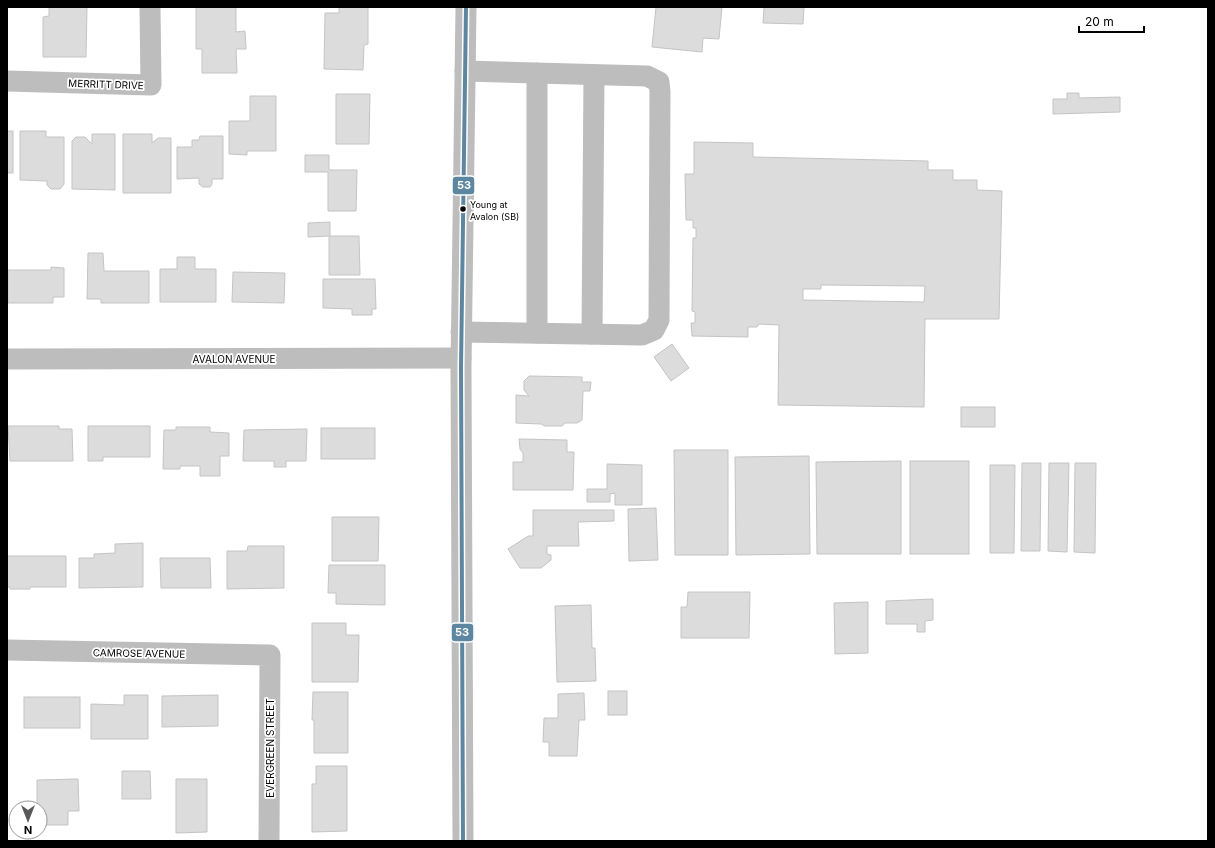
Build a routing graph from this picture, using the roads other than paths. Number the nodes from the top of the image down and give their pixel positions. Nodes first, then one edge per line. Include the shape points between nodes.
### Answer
1 (150, 7) edge
2 (466, 7) edge
3 (465, 71) junction
4 (537, 73) junction
5 (594, 75) junction
6 (7, 81) edge
7 (461, 332) junction
8 (538, 333) junction
9 (592, 334) junction
10 (461, 358) junction
11 (7, 359) edge
12 (7, 650) edge
13 (270, 655) joint
14 (269, 841) edge
15 (463, 841) edge

1 - 6 street, MERRITT DRIVE via 150,85
2 - 3 street
3 - 4 street
3 - 7 street
4 - 5 street
4 - 8 street
5 - 9 street
5 - 9 street via 647,76 659,82 659,320 654,330 642,335
7 - 8 street
7 - 10 street
8 - 9 street
10 - 11 street, AVALON AVENUE
10 - 15 street
12 - 13 street, CAMROSE AVENUE
13 - 14 street, EVERGREEN STREET

